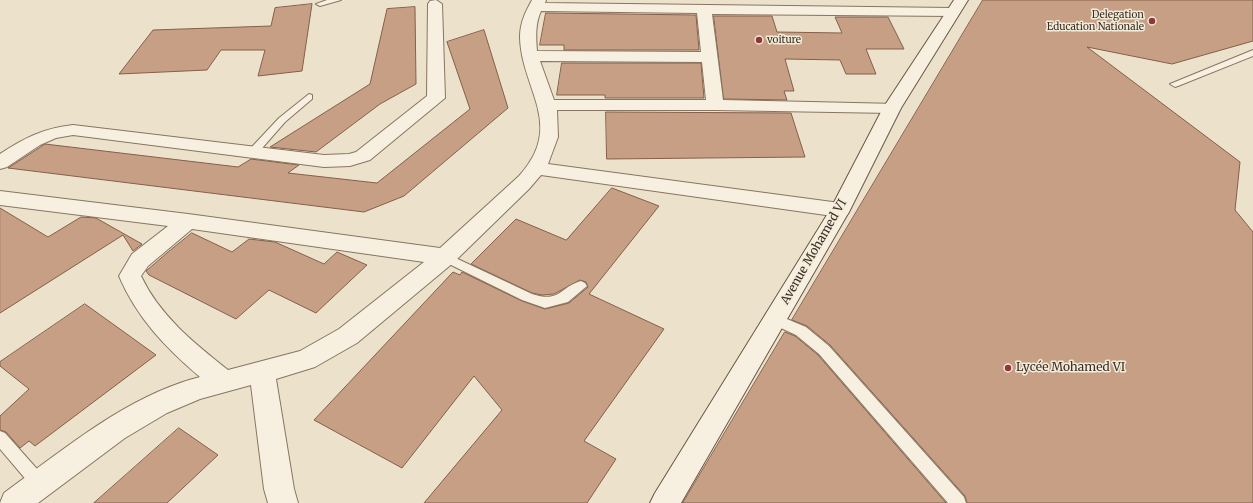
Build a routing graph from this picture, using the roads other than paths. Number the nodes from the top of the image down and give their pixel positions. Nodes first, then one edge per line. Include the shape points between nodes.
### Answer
1 (337, 0) edge
2 (904, 0) edge
3 (537, 3) edge
4 (320, 4) dead end
5 (434, 4) dead end
6 (786, 5) edge
7 (956, 6) edge
8 (704, 9) junction
9 (920, 12) junction
10 (1253, 53) edge
11 (530, 56) junction
12 (710, 57) junction
13 (1175, 84) dead end
14 (309, 97) dead end
15 (549, 105) junction
16 (715, 105) junction
17 (892, 108) junction
18 (252, 152) junction
19 (0, 163) edge
20 (536, 168) junction
21 (0, 198) edge
22 (840, 210) junction
23 (188, 221) junction
24 (445, 256) junction
25 (580, 286) dead end
26 (775, 319) junction
27 (262, 372) junction
28 (223, 381) junction
29 (0, 438) edge
30 (40, 484) junction
31 (14, 503) edge
32 (283, 503) edge
33 (665, 503) edge
34 (958, 503) edge

1 - 4 lane
2 - 9 street
3 - 8 street
3 - 11 street via 526,37
5 - 18 street via 436,98 363,156 350,160 324,161
6 - 8 street
6 - 9 street
7 - 9 street
7 - 17 street, Avenue Mohamed VI
8 - 12 street
10 - 13 lane
11 - 12 street
11 - 15 street
12 - 16 street
14 - 18 lane via 282,120
15 - 16 street
15 - 20 street via 549,138
16 - 17 street
17 - 22 street, Avenue Mohamed VI
18 - 19 street via 73,130 39,137
20 - 22 street
20 - 24 street
21 - 23 street
22 - 26 street, Avenue Mohamed VI
23 - 24 street
23 - 28 street via 140,260 130,276 146,307 185,349
24 - 25 lane via 526,297 545,303 563,299
24 - 27 street via 348,336 306,360
26 - 33 street, Avenue Mohamed VI
26 - 34 lane via 801,331 824,350
27 - 28 street
27 - 32 street
28 - 30 street via 196,389 115,429
29 - 30 lane
30 - 31 street

